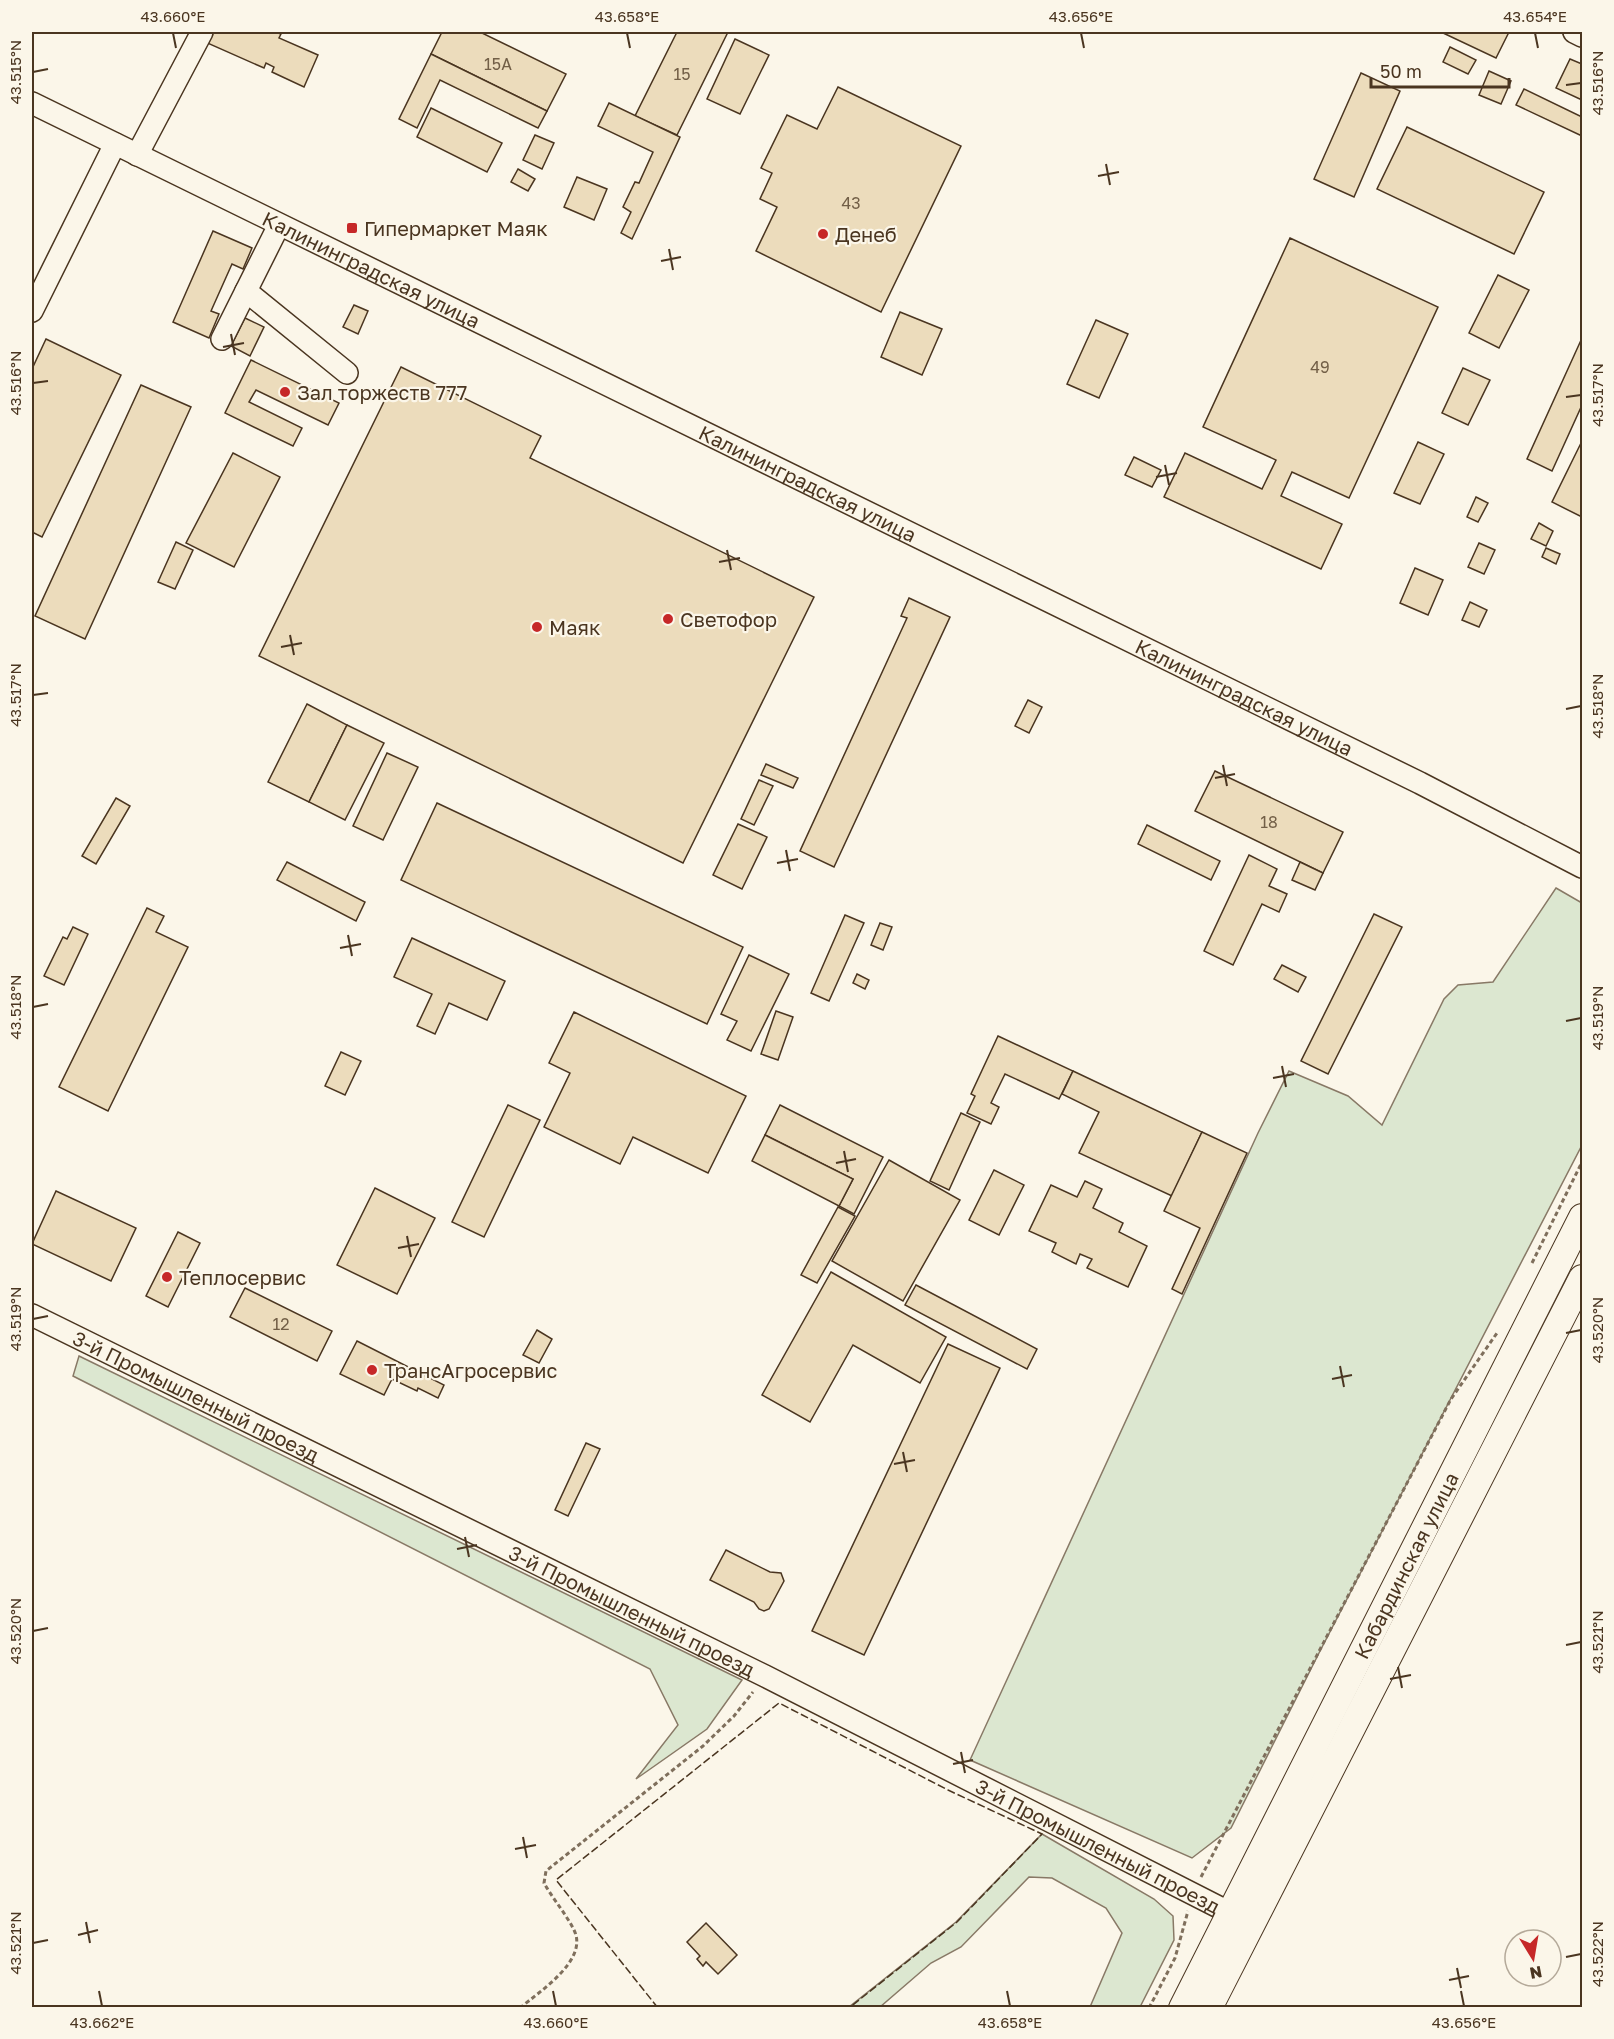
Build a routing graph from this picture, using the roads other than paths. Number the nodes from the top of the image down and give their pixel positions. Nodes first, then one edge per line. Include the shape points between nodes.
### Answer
1 (202, 32) edge
2 (1574, 32) edge
3 (1582, 36) edge
4 (32, 103) edge
5 (115, 144) junction
6 (137, 155) junction
7 (279, 225) junction
8 (246, 291) junction
9 (32, 311) edge
10 (222, 339) dead end
11 (347, 373) dead end
12 (1582, 867) edge
13 (1582, 1217) edge
14 (1582, 1278) edge
15 (32, 1315) edge
16 (1230, 1913) junction
17 (1253, 1924) junction
18 (1182, 2007) edge
19 (1209, 2007) edge

1 - 6 street
2 - 3 street
4 - 5 street, Калининградская улица
5 - 6 street, Калининградская улица
5 - 9 street
6 - 7 street, Калининградская улица
7 - 8 street
7 - 12 street, Калининградская улица via 1420,783
8 - 10 street
8 - 11 street
13 - 16 main road, Кабардинская улица
14 - 17 main road, Кабардинская улица
15 - 16 street, 3-й Промышленный проезд via 765,1676
16 - 17 street, 3-й Промышленный проезд
16 - 18 main road, Кабардинская улица
17 - 19 main road, Кабардинская улица

